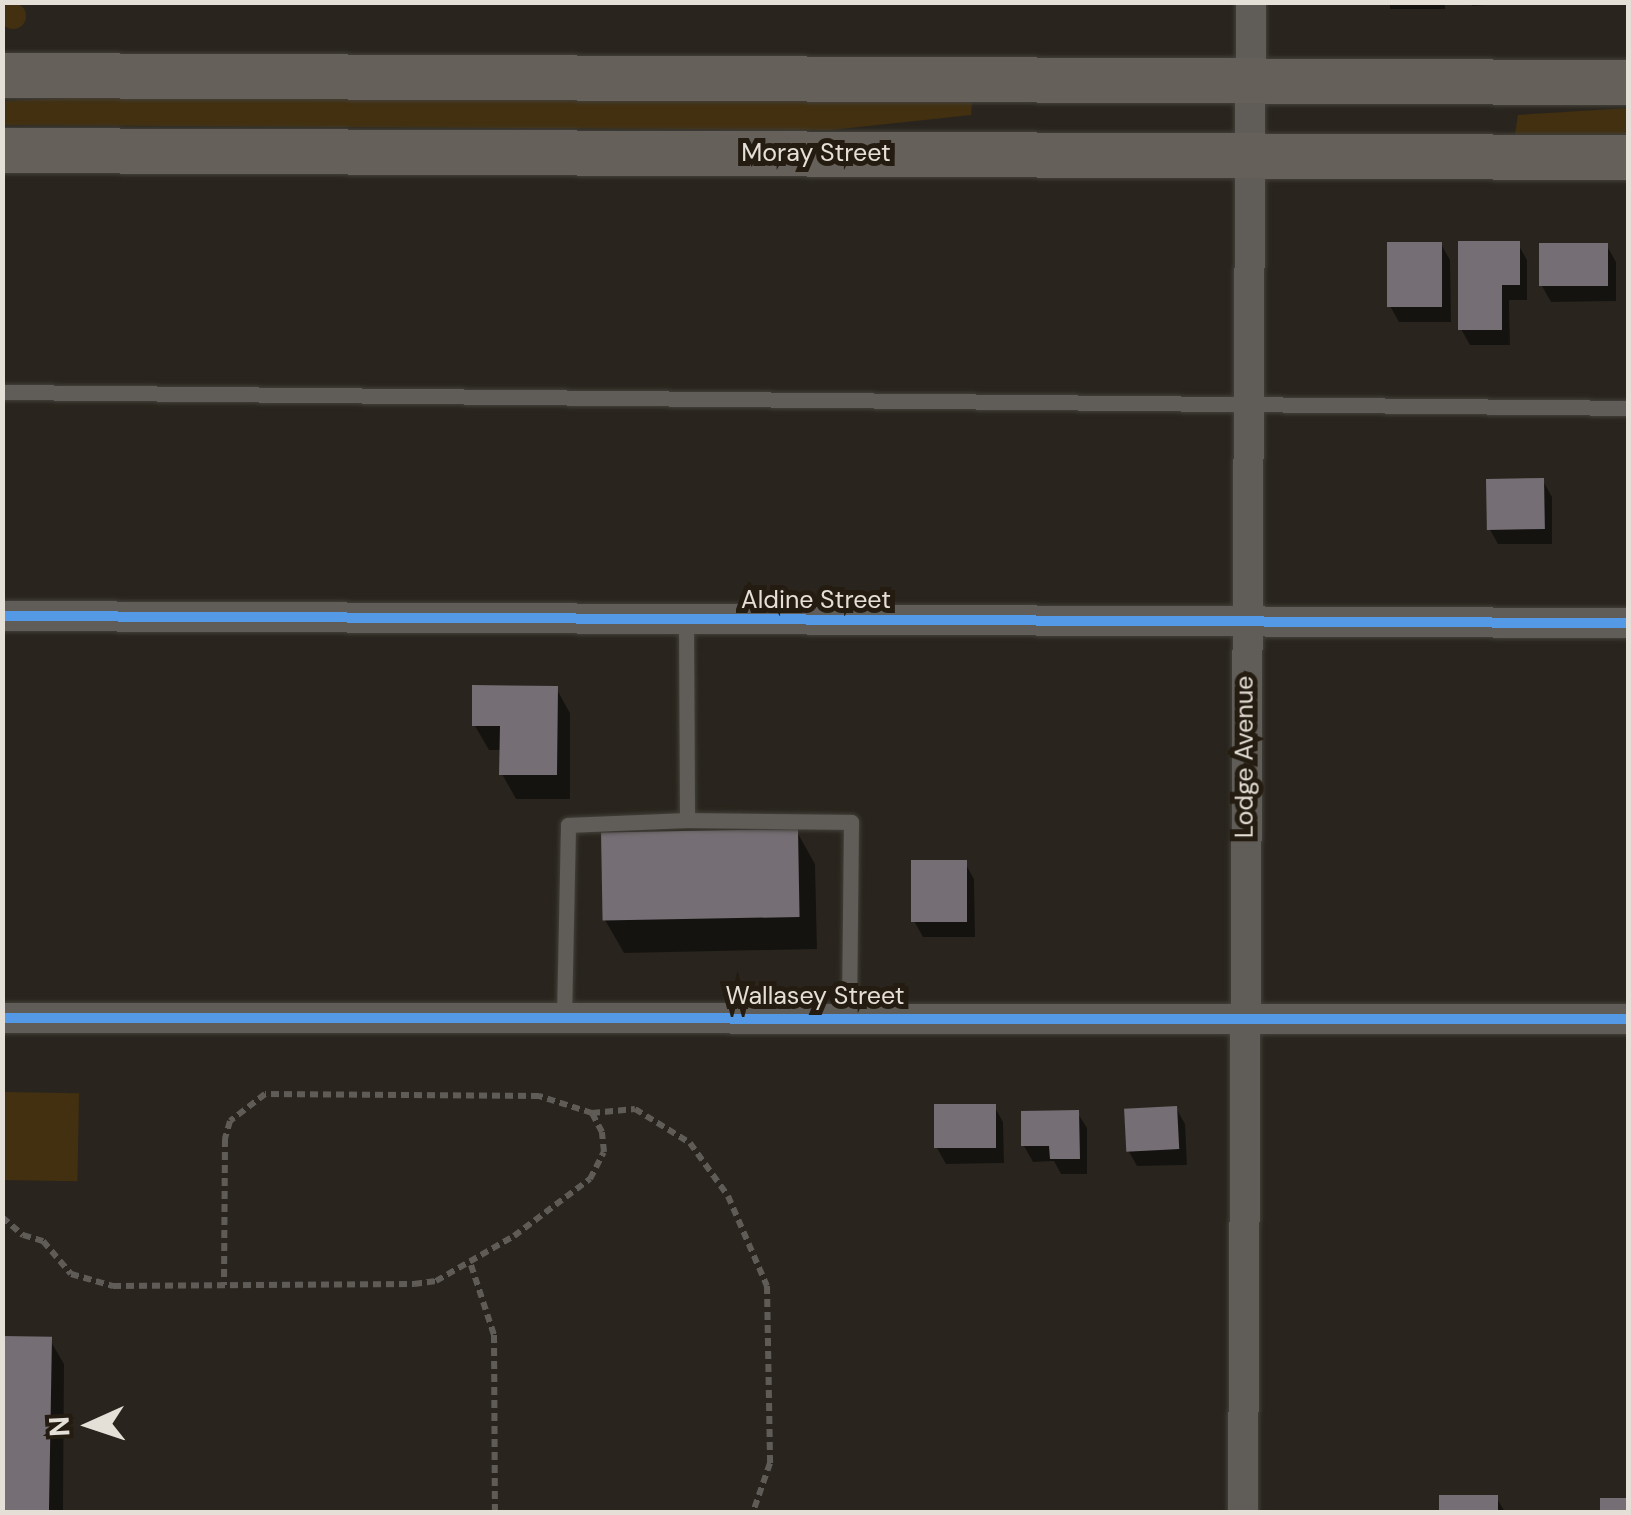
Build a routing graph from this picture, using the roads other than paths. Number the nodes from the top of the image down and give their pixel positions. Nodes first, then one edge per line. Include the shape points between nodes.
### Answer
1 (1252, 2) edge
2 (2, 76) edge
3 (1251, 80) junction
4 (1628, 82) edge
5 (2, 150) edge
6 (1250, 155) junction
7 (1628, 157) edge
8 (2, 392) edge
9 (1249, 406) junction
10 (1628, 408) edge
11 (2, 616) edge
12 (686, 619) junction
13 (1246, 622) junction
14 (1628, 623) edge
15 (687, 820) junction
16 (1244, 1015) junction
17 (849, 1016) junction
18 (564, 1017) junction
19 (2, 1018) edge
20 (1628, 1019) edge
21 (1243, 1512) edge

1 - 3 street, Lodge Avenue
2 - 3 main road
3 - 4 main road
3 - 6 street, Lodge Avenue
5 - 6 main road, Moray Street
6 - 7 main road, Moray Street
6 - 9 street, Lodge Avenue
8 - 9 lane
9 - 10 lane
9 - 13 street, Lodge Avenue
11 - 12 street, Aldine Street
12 - 13 street, Aldine Street
12 - 15 lane
13 - 14 street, Aldine Street
13 - 16 street, Lodge Avenue
15 - 17 lane via 851,822
15 - 18 lane via 568,825
16 - 17 street, Wallasey Street
16 - 20 street, Wallasey Street
16 - 21 street, Lodge Avenue
17 - 18 street, Wallasey Street
18 - 19 street, Wallasey Street

